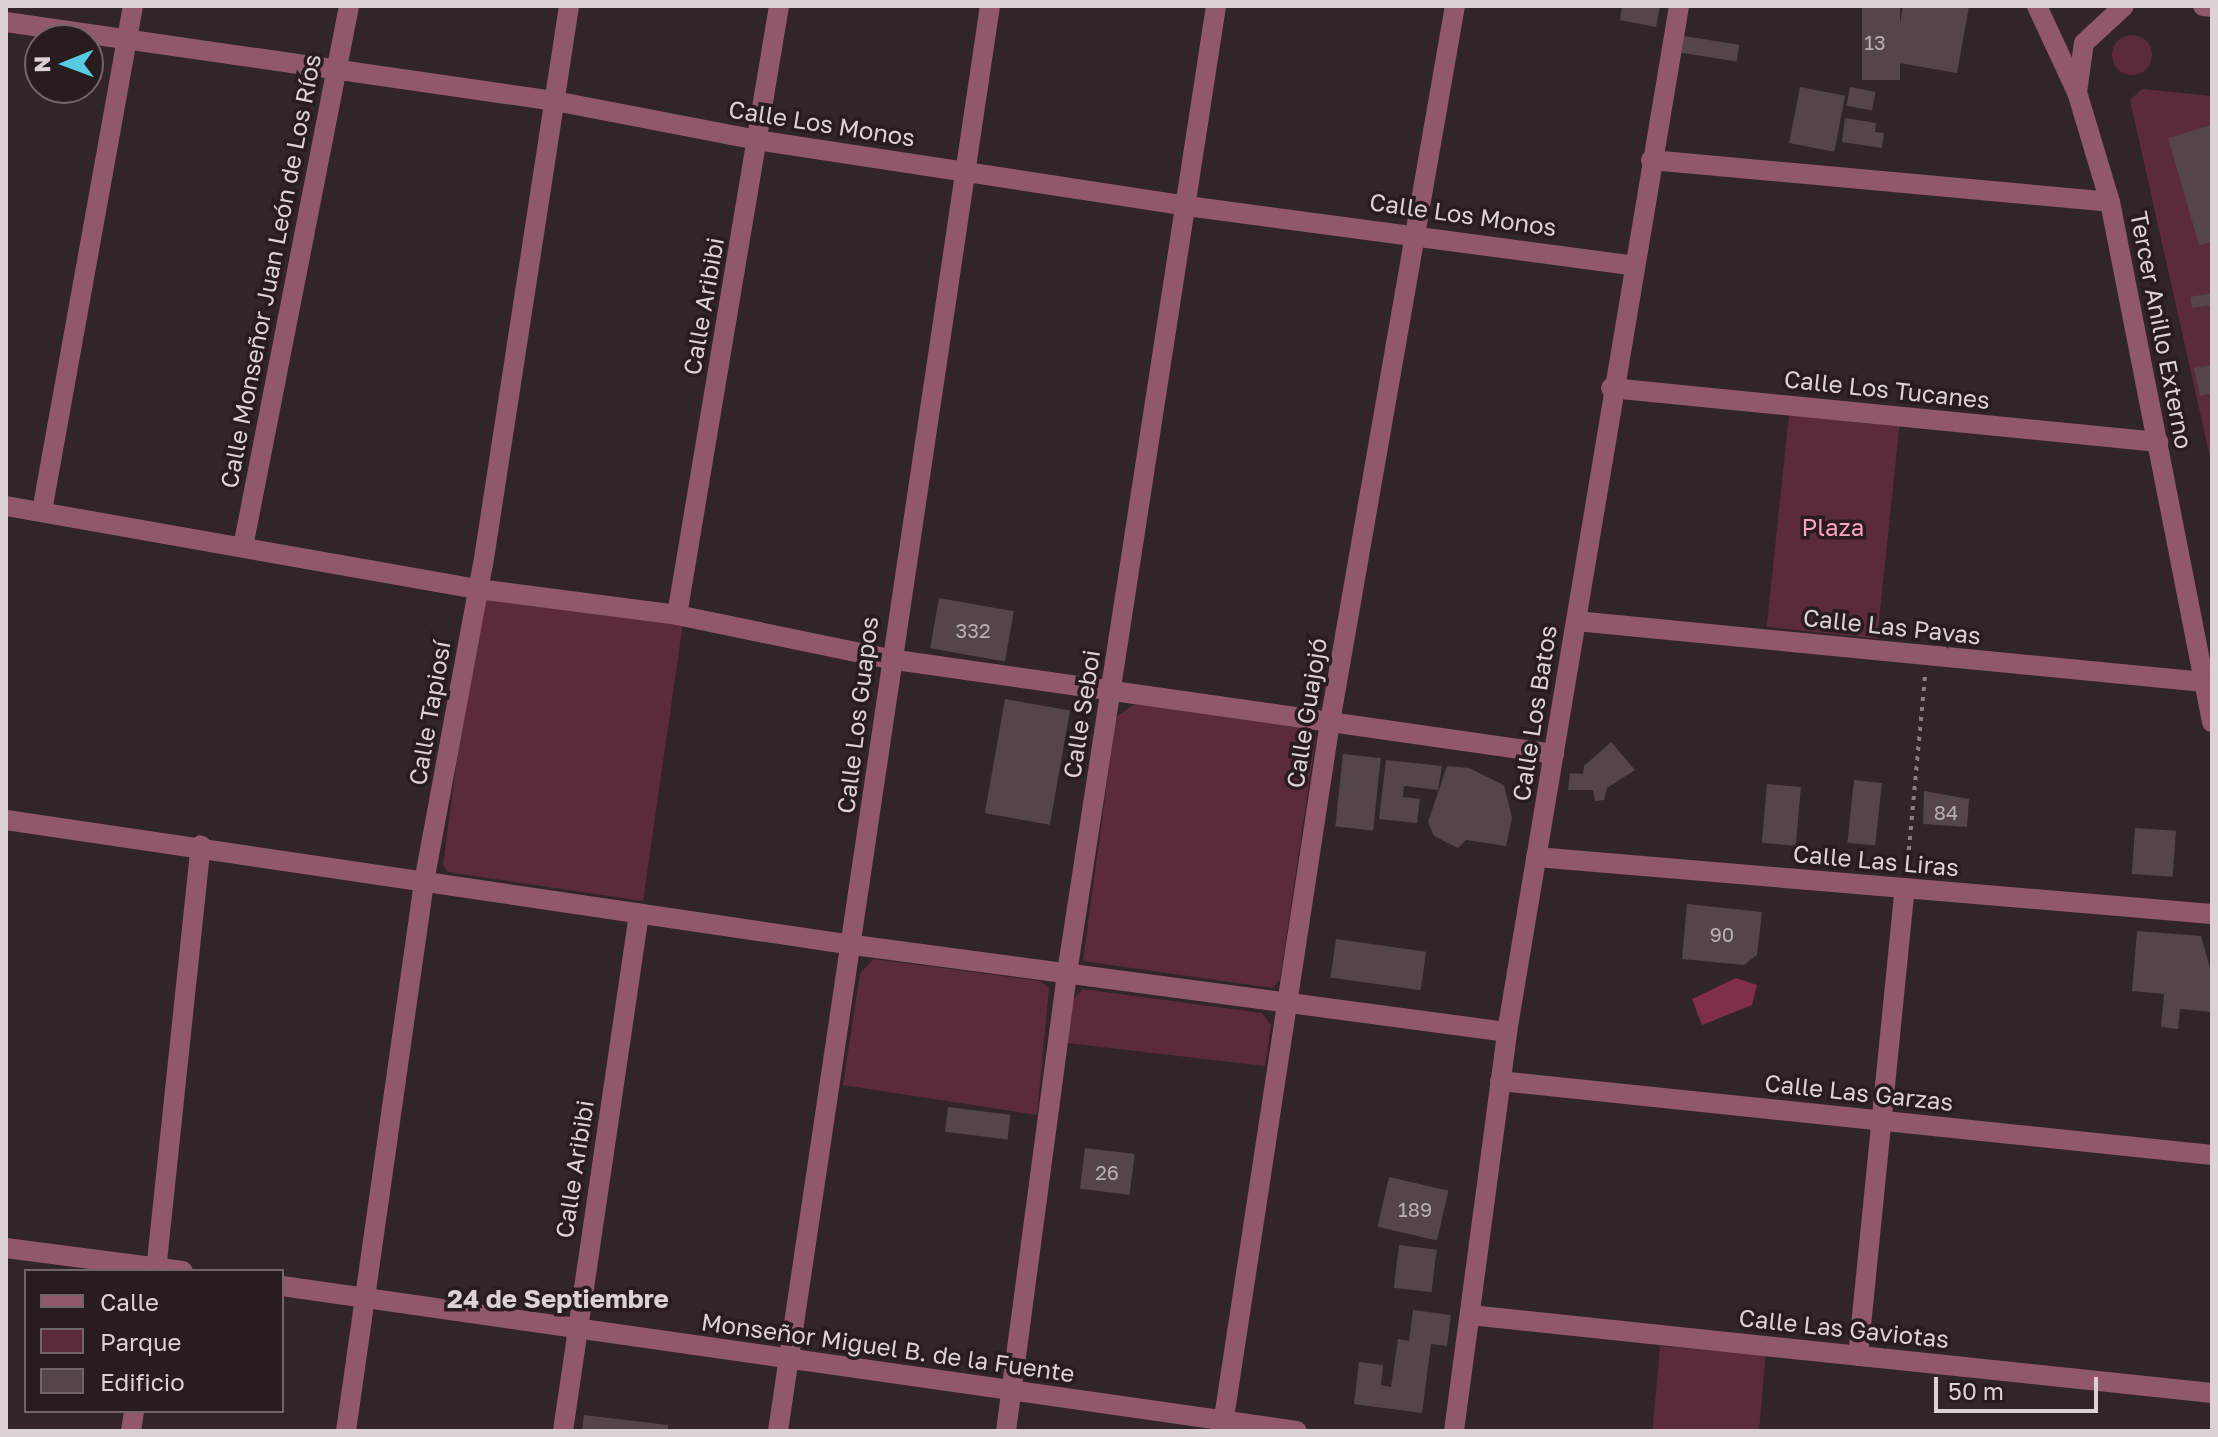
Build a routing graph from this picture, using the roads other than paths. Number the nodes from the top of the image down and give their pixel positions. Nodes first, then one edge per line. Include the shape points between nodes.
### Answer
1 (133, 6) edge
2 (349, 6) edge
3 (569, 6) edge
4 (779, 6) edge
5 (990, 6) edge
6 (1216, 6) edge
7 (1455, 6) edge
8 (1679, 6) edge
9 (2037, 6) edge
10 (2124, 6) edge
11 (2203, 6) edge
12 (2212, 7) edge
13 (6, 22) edge
14 (128, 37) junction
15 (337, 69) junction
16 (2077, 92) junction
17 (555, 101) junction
18 (757, 140) junction
19 (1651, 160) junction
20 (964, 171) junction
21 (2110, 202) junction
22 (1187, 206) junction
23 (1416, 233) junction
24 (1632, 265) junction
25 (1611, 388) junction
26 (2158, 442) junction
27 (6, 506) edge
28 (42, 511) junction
29 (243, 547) junction
30 (478, 589) junction
31 (677, 615) junction
32 (1576, 621) junction
33 (889, 659) junction
34 (2204, 682) junction
35 (1112, 687) junction
36 (1330, 722) junction
37 (2212, 722) edge
38 (1554, 754) junction
39 (6, 820) edge
40 (201, 845) junction
41 (1536, 857) junction
42 (424, 882) junction
43 (1905, 888) junction
44 (639, 914) junction
45 (2212, 914) edge
46 (854, 945) junction
47 (1067, 973) junction
48 (1289, 1004) junction
49 (1507, 1032) junction
50 (1500, 1081) junction
51 (1880, 1120) junction
52 (2212, 1155) edge
53 (6, 1248) edge
54 (156, 1269) edge
55 (284, 1286) edge
56 (366, 1298) junction
57 (1470, 1315) junction
58 (576, 1329) junction
59 (1858, 1356) junction
60 (789, 1360) junction
61 (1011, 1392) junction
62 (2212, 1393) edge
63 (1223, 1426) edge
64 (346, 1431) edge
65 (563, 1431) edge
66 (778, 1431) edge
67 (1006, 1431) edge
68 (1297, 1431) edge
69 (1454, 1431) edge

1 - 14 street
2 - 15 street, Calle Monseñor Juan León de Los Ríos
3 - 17 street, Calle Tapiosí
4 - 18 street, Calle Aribibi
5 - 20 street, Calle Los Guapos
6 - 22 street, Calle Seboi
7 - 23 street, Calle Guajojó
8 - 19 street, Calle Los Batos
9 - 16 street, Tercer Anillo Externo
10 - 16 street via 2084,43
11 - 12 street
13 - 14 street, Calle Los Monos
14 - 15 street, Calle Los Monos
14 - 28 street
15 - 17 street, Calle Los Monos
15 - 29 street, Calle Monseñor Juan León de Los Ríos
16 - 21 street, Tercer Anillo Externo
17 - 18 street, Calle Los Monos
17 - 30 street, Calle Tapiosí
18 - 20 street, Calle Los Monos
18 - 31 street, Calle Aribibi
19 - 21 street
19 - 24 street, Calle Los Batos
20 - 22 street, Calle Los Monos
20 - 33 street, Calle Los Guapos
21 - 26 street, Tercer Anillo Externo
22 - 23 street, Calle Los Monos
22 - 35 street, Calle Seboi
23 - 24 street, Calle Los Monos
23 - 36 street, Calle Guajojó
24 - 25 street, Calle Los Batos
25 - 26 street, Calle Los Tucanes
25 - 32 street, Calle Los Batos
26 - 34 street, Tercer Anillo Externo
27 - 28 street
28 - 29 street
29 - 30 street
30 - 31 street
30 - 42 street, Calle Tapiosí
31 - 33 street
32 - 34 street, Calle Las Pavas
32 - 38 street, Calle Los Batos
33 - 35 street
33 - 46 street, Calle Los Guapos
34 - 37 street, Tercer Anillo Externo
35 - 36 street
35 - 47 street, Calle Seboi
36 - 38 street
36 - 48 street, Calle Guajojó
38 - 41 street, Calle Los Batos
39 - 40 street
40 - 42 street
40 - 54 street
41 - 43 street, Calle Las Liras
41 - 49 street, Calle Los Batos
42 - 44 street
42 - 56 street, Calle Tapiosí
43 - 45 street, Calle Las Liras
43 - 51 street
44 - 46 street
44 - 58 street, Calle Aribibi
46 - 47 street
46 - 60 street, Calle Los Guapos
47 - 48 street
47 - 61 street, Calle Seboi
48 - 49 street
48 - 63 street, Calle Guajojó
49 - 50 street, Calle Los Batos
50 - 51 street, Calle Las Garzas
50 - 57 street, Calle Los Batos
51 - 52 street, Calle Las Garzas
51 - 59 street
53 - 54 street
55 - 56 street, Monseñor Miguel B. de la Fuente
56 - 58 street, Monseñor Miguel B. de la Fuente
56 - 64 street, Calle Tapiosí
57 - 59 street, Calle Las Gaviotas
57 - 69 street, Calle Los Batos
58 - 60 street, Monseñor Miguel B. de la Fuente
58 - 65 street, Calle Aribibi
59 - 62 street, Calle Las Gaviotas
60 - 61 street, Monseñor Miguel B. de la Fuente
60 - 66 street, Calle Los Guapos
61 - 63 street, Monseñor Miguel B. de la Fuente
61 - 67 street, Calle Seboi
63 - 68 street, Monseñor Miguel B. de la Fuente

